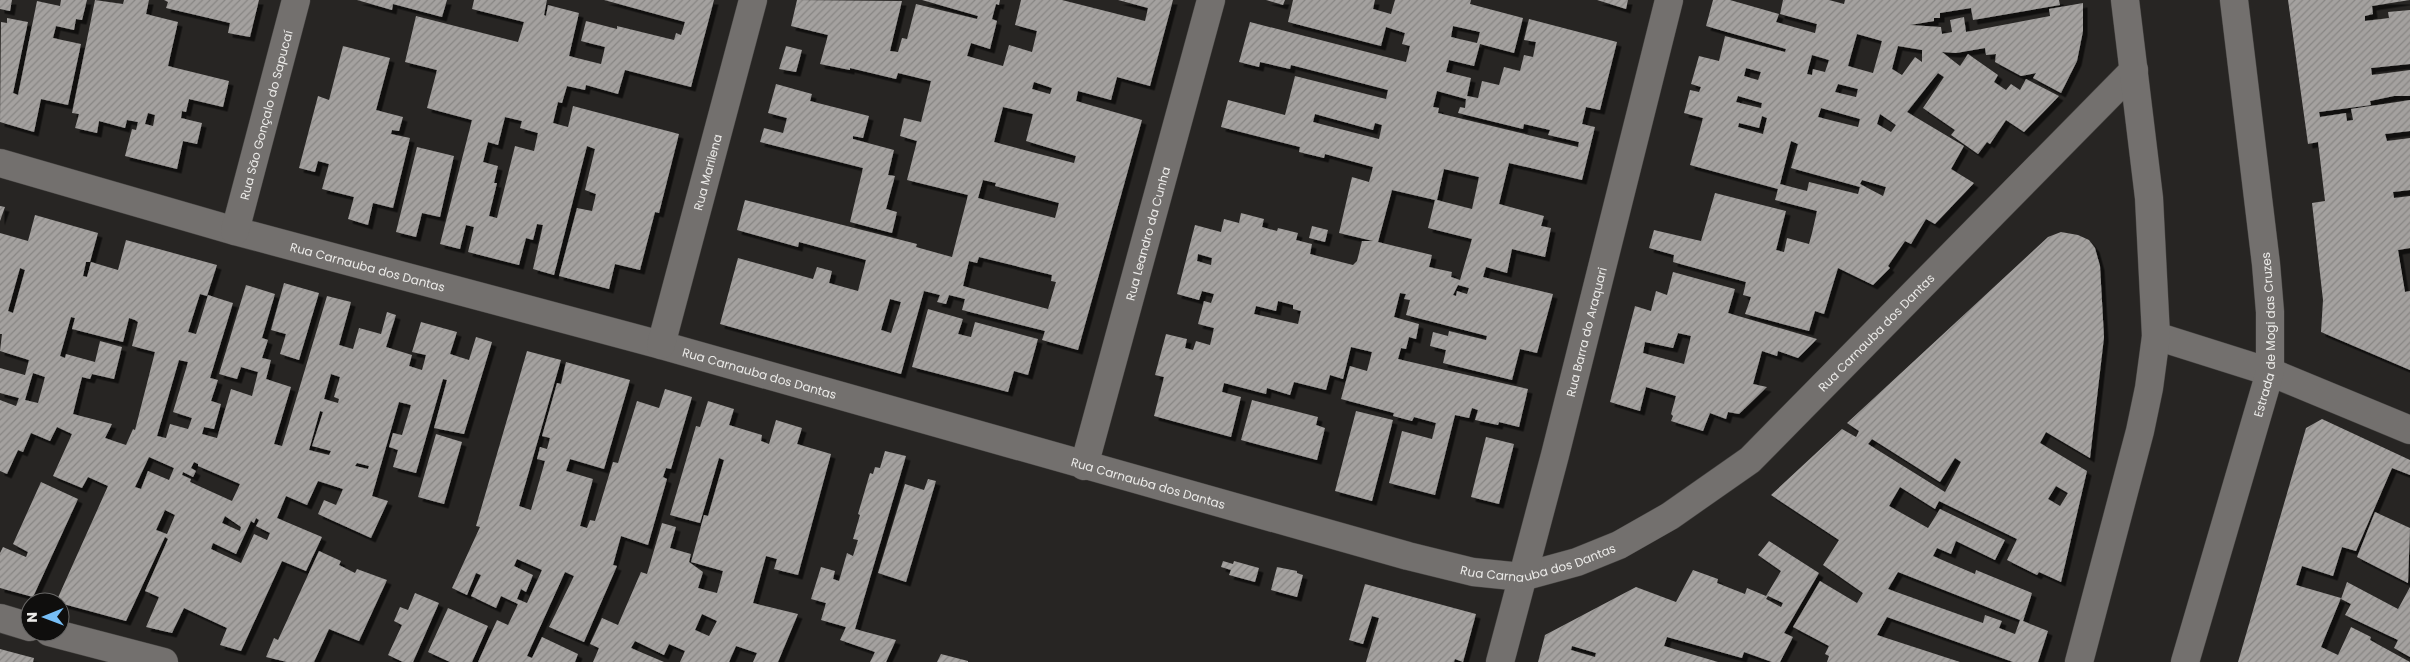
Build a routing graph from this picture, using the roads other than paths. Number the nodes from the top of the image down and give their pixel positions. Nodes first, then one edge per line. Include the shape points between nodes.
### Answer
1 (296, 0) edge
2 (753, 0) edge
3 (1211, 0) edge
4 (1669, 0) edge
5 (2125, 0) edge
6 (2234, 0) edge
7 (2134, 70) junction
8 (0, 163) edge
9 (236, 231) junction
10 (2156, 336) junction
11 (661, 345) junction
12 (2270, 372) junction
13 (2410, 430) edge
14 (1084, 466) junction
15 (1522, 578) junction
16 (0, 618) edge
17 (20, 624) edge
18 (70, 637) edge
19 (164, 662) edge
20 (1500, 662) edge
21 (2079, 662) edge
22 (2185, 662) edge

1 - 9 street, Rua São Gonçalo do Sapucaí
2 - 11 street, Rua Marilena
3 - 14 street, Rua Leandro da Cunha
4 - 15 street, Rua Barra do Araquari
5 - 7 street
6 - 12 street, Estrada de Mogi das Cruzes via 2266,264
7 - 10 street via 2149,198
7 - 15 street, Rua Carnauba dos Dantas via 1750,460 1670,516 1618,545 1577,562
8 - 9 street, Rua Carnauba dos Dantas
9 - 11 street, Rua Carnauba dos Dantas
10 - 12 street
10 - 21 street via 2140,431
11 - 14 street, Rua Carnauba dos Dantas
12 - 13 street
12 - 22 street, Estrada de Mogi das Cruzes
14 - 15 street, Rua Carnauba dos Dantas via 1408,556 1473,572
15 - 20 street, Rua Barra do Araquari
16 - 17 street
18 - 19 street

